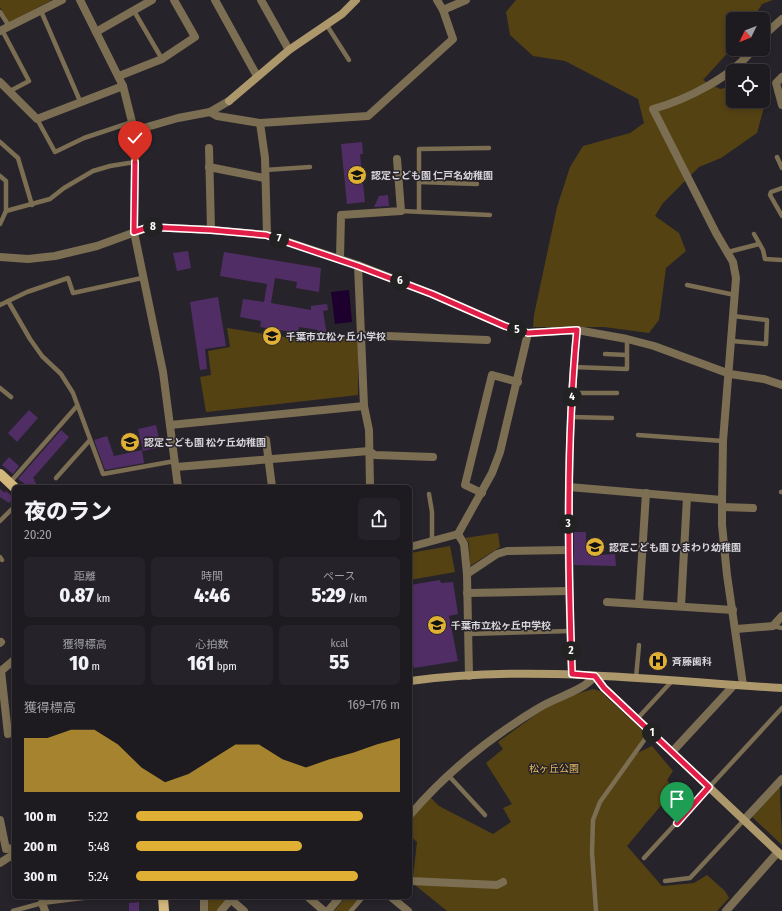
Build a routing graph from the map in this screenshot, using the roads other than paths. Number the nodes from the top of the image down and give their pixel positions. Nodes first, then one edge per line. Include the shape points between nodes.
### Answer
1 (62, 0) edge
2 (80, 0) edge
3 (152, 0) edge
4 (174, 0) edge
5 (215, 0) edge
6 (261, 0) edge
7 (356, 0) edge
8 (437, 0) edge
9 (466, 0) edge
10 (443, 10) junction
11 (41, 11) junction
12 (134, 11) junction
13 (0, 12) edge
14 (782, 19) edge
15 (326, 24) junction
16 (4, 29) edge
17 (770, 30) edge
18 (96, 32) junction
19 (290, 50) junction
20 (748, 56) edge
21 (162, 58) junction
22 (349, 60) dead end
23 (119, 76) junction
24 (257, 76) junction
25 (782, 77) edge
26 (0, 82) edge
27 (123, 86) junction
28 (10, 91) junction
29 (80, 101) junction
30 (782, 105) edge
31 (210, 112) junction
32 (37, 119) junction
33 (132, 122) junction
34 (260, 123) junction
35 (133, 131) junction
36 (0, 142) edge
37 (209, 148) dead end
38 (489, 148) dead end
39 (777, 157) dead end
40 (397, 159) dead end
41 (135, 162) junction
42 (209, 167) junction
43 (310, 167) dead end
44 (782, 168) edge
45 (265, 174) junction
46 (0, 176) edge
47 (419, 182) junction
48 (477, 184) dead end
49 (782, 188) edge
50 (32, 205) junction
51 (6, 211) junction
52 (402, 211) junction
53 (419, 212) junction
54 (490, 214) dead end
55 (782, 216) edge
56 (0, 224) edge
57 (211, 230) junction
58 (134, 232) junction
59 (754, 234) dead end
60 (266, 235) junction
61 (759, 244) junction
62 (728, 252) junction
63 (0, 257) edge
64 (340, 259) junction
65 (782, 260) edge
66 (358, 266) junction
67 (142, 278) junction
68 (688, 285) dead end
69 (735, 295) junction
70 (8, 301) junction
71 (0, 305) edge
72 (733, 316) junction
73 (577, 330) junction
74 (528, 333) junction
75 (362, 335) junction
76 (627, 339) junction
77 (487, 340) dead end
78 (732, 341) junction
79 (605, 354) dead end
80 (627, 355) junction
81 (573, 367) junction
82 (730, 374) junction
83 (518, 382) junction
84 (782, 385) edge
85 (0, 388) edge
86 (572, 393) junction
87 (617, 393) dead end
88 (11, 397) dead end
89 (77, 406) junction
90 (364, 406) junction
91 (572, 418) junction
92 (612, 418) dead end
93 (170, 425) junction
94 (638, 435) dead end
95 (90, 440) junction
96 (266, 440) dead end
97 (723, 441) junction
98 (369, 451) junction
99 (433, 457) dead end
100 (268, 458) junction
101 (175, 464) junction
102 (0, 474) edge
103 (56, 478) dead end
104 (13, 483) edge
105 (178, 485) edge
106 (272, 485) edge
107 (370, 485) edge
108 (569, 487) junction
109 (482, 493) junction
110 (646, 493) junction
111 (429, 494) dead end
112 (687, 497) junction
113 (722, 503) junction
114 (753, 508) dead end
115 (12, 509) edge
116 (0, 522) edge
117 (458, 534) junction
118 (432, 540) junction
119 (412, 546) edge
120 (568, 550) junction
121 (466, 574) junction
122 (568, 591) junction
123 (467, 593) junction
124 (607, 602) dead end
125 (639, 604) junction
126 (681, 606) junction
127 (733, 610) junction
128 (782, 616) edge
129 (773, 626) junction
130 (782, 628) edge
131 (736, 629) junction
132 (570, 631) junction
133 (466, 634) junction
134 (639, 645) dead end
135 (12, 662) edge
136 (0, 671) edge
137 (572, 674) junction
138 (468, 676) junction
139 (595, 676) junction
140 (636, 678) junction
141 (672, 680) junction
142 (412, 681) edge
143 (738, 685) junction
144 (782, 688) edge
145 (782, 708) edge
146 (637, 719) junction
147 (10, 729) edge
148 (650, 732) junction
149 (672, 752) junction
150 (448, 776) junction
151 (782, 779) edge
152 (709, 787) junction
153 (412, 813) edge
154 (486, 815) dead end
155 (0, 820) edge
156 (744, 820) junction
157 (12, 848) edge
158 (780, 854) edge
159 (12, 855) edge
160 (644, 858) dead end
161 (0, 863) edge
162 (412, 881) edge
163 (665, 881) dead end
164 (503, 882) dead end
165 (74, 899) edge
166 (163, 899) edge
167 (204, 899) edge
168 (230, 899) edge
169 (232, 899) edge
170 (310, 899) edge
171 (338, 899) edge
172 (361, 899) edge
173 (393, 899) edge
174 (42, 903) junction
175 (13, 911) edge
176 (45, 911) edge
177 (164, 911) edge
178 (204, 911) edge
179 (221, 911) edge
180 (244, 911) edge
181 (324, 911) edge
182 (328, 911) edge
183 (351, 911) edge
184 (408, 911) edge
185 (596, 911) edge
186 (726, 911) edge

1 - 11 street
2 - 18 street
3 - 12 street
4 - 21 street via 195,37
5 - 24 street
6 - 19 street
7 - 15 street via 342,14
8 - 10 street
9 - 10 street
10 - 34 street via 453,39 368,116
11 - 16 street
11 - 29 lane
12 - 18 street
12 - 21 lane
13 - 16 lane
14 - 17 street
15 - 19 street
15 - 22 lane
16 - 28 lane via 29,81
18 - 23 street
19 - 24 street
20 - 62 street via 718,80 674,104 653,109
21 - 23 street
23 - 27 street
24 - 31 street via 229,101
25 - 30 street via 776,83
26 - 28 street
27 - 29 street
27 - 33 street
28 - 32 street
29 - 32 street
31 - 34 street via 217,116
31 - 35 street
32 - 33 lane via 55,152 84,138
33 - 35 street
34 - 45 street
35 - 41 street
36 - 50 lane via 18,158
37 - 42 street
38 - 47 lane via 419,149
39 - 44 lane
40 - 52 street
41 - 50 lane via 93,171 50,199
41 - 58 street
42 - 45 street
42 - 57 street
43 - 45 lane
45 - 60 street
46 - 51 lane via 6,181
47 - 48 lane
47 - 53 lane
49 - 55 lane via 770,195
50 - 51 lane
51 - 56 lane
52 - 53 lane
52 - 64 street via 341,215
53 - 54 lane
57 - 58 street via 149,227
57 - 60 street
58 - 63 street via 97,246 56,256 28,259
58 - 67 street
59 - 61 lane
60 - 64 street
61 - 62 lane
61 - 65 lane via 765,259
62 - 69 street via 736,278
64 - 66 street
66 - 74 street
66 - 75 street
67 - 70 lane via 73,293 68,278
67 - 93 street via 163,372
68 - 69 lane
69 - 72 street
70 - 71 lane
70 - 89 lane via 42,356 61,374 73,393
72 - 78 street
72 - 78 lane via 767,320 766,344
73 - 74 street
73 - 76 street
73 - 81 street
74 - 83 street
75 - 77 street
75 - 90 street
76 - 80 lane
76 - 82 street via 654,346
78 - 82 street
79 - 80 lane
80 - 81 lane via 627,369
81 - 86 street
82 - 84 street via 764,379
82 - 97 street
83 - 109 street via 500,452
83 - 109 street via 492,374 465,485
85 - 88 lane
86 - 87 lane
86 - 91 street
89 - 95 lane
89 - 104 lane
90 - 93 street
90 - 98 street via 369,430
91 - 92 lane
91 - 108 street
93 - 101 street
94 - 97 lane
95 - 101 lane via 103,474
95 - 103 lane
96 - 100 street
97 - 113 street
98 - 99 street via 375,455
98 - 100 street
98 - 107 street
100 - 101 street
100 - 106 street
101 - 105 street
102 - 104 main road
108 - 110 street
108 - 120 street
109 - 117 street
110 - 112 street
110 - 125 street
111 - 118 lane
112 - 113 street
112 - 126 street
113 - 114 street
113 - 127 street via 722,525
115 - 116 lane
117 - 118 street
117 - 121 street via 464,544
118 - 119 street
120 - 121 street via 507,551 497,554
120 - 122 street
121 - 123 street
122 - 123 street
122 - 132 street
123 - 133 street
124 - 125 street
125 - 126 street
126 - 127 street
127 - 131 street
128 - 129 street
129 - 130 lane
129 - 131 street
131 - 143 street
132 - 133 lane
132 - 137 street
133 - 138 street
134 - 140 lane
135 - 136 street
136 - 147 street
137 - 138 street
137 - 139 street
138 - 142 street
139 - 140 street
139 - 146 street
139 - 150 street via 583,688 547,702 516,723
140 - 141 street
141 - 143 street
141 - 146 lane
143 - 144 street
143 - 149 street
145 - 152 lane
146 - 148 street
148 - 149 street
148 - 185 lane via 600,802 593,820 592,852
149 - 152 street
150 - 153 street
150 - 154 lane
151 - 156 street
152 - 156 street
152 - 160 lane
155 - 157 street via 6,849
156 - 158 street
156 - 163 lane via 690,878
158 - 186 street
159 - 161 street
162 - 164 street via 498,886
165 - 174 lane
166 - 177 main road
167 - 178 street
168 - 179 street
169 - 180 street
170 - 181 street
171 - 182 street
172 - 183 lane
173 - 184 street
174 - 175 lane
174 - 176 street

